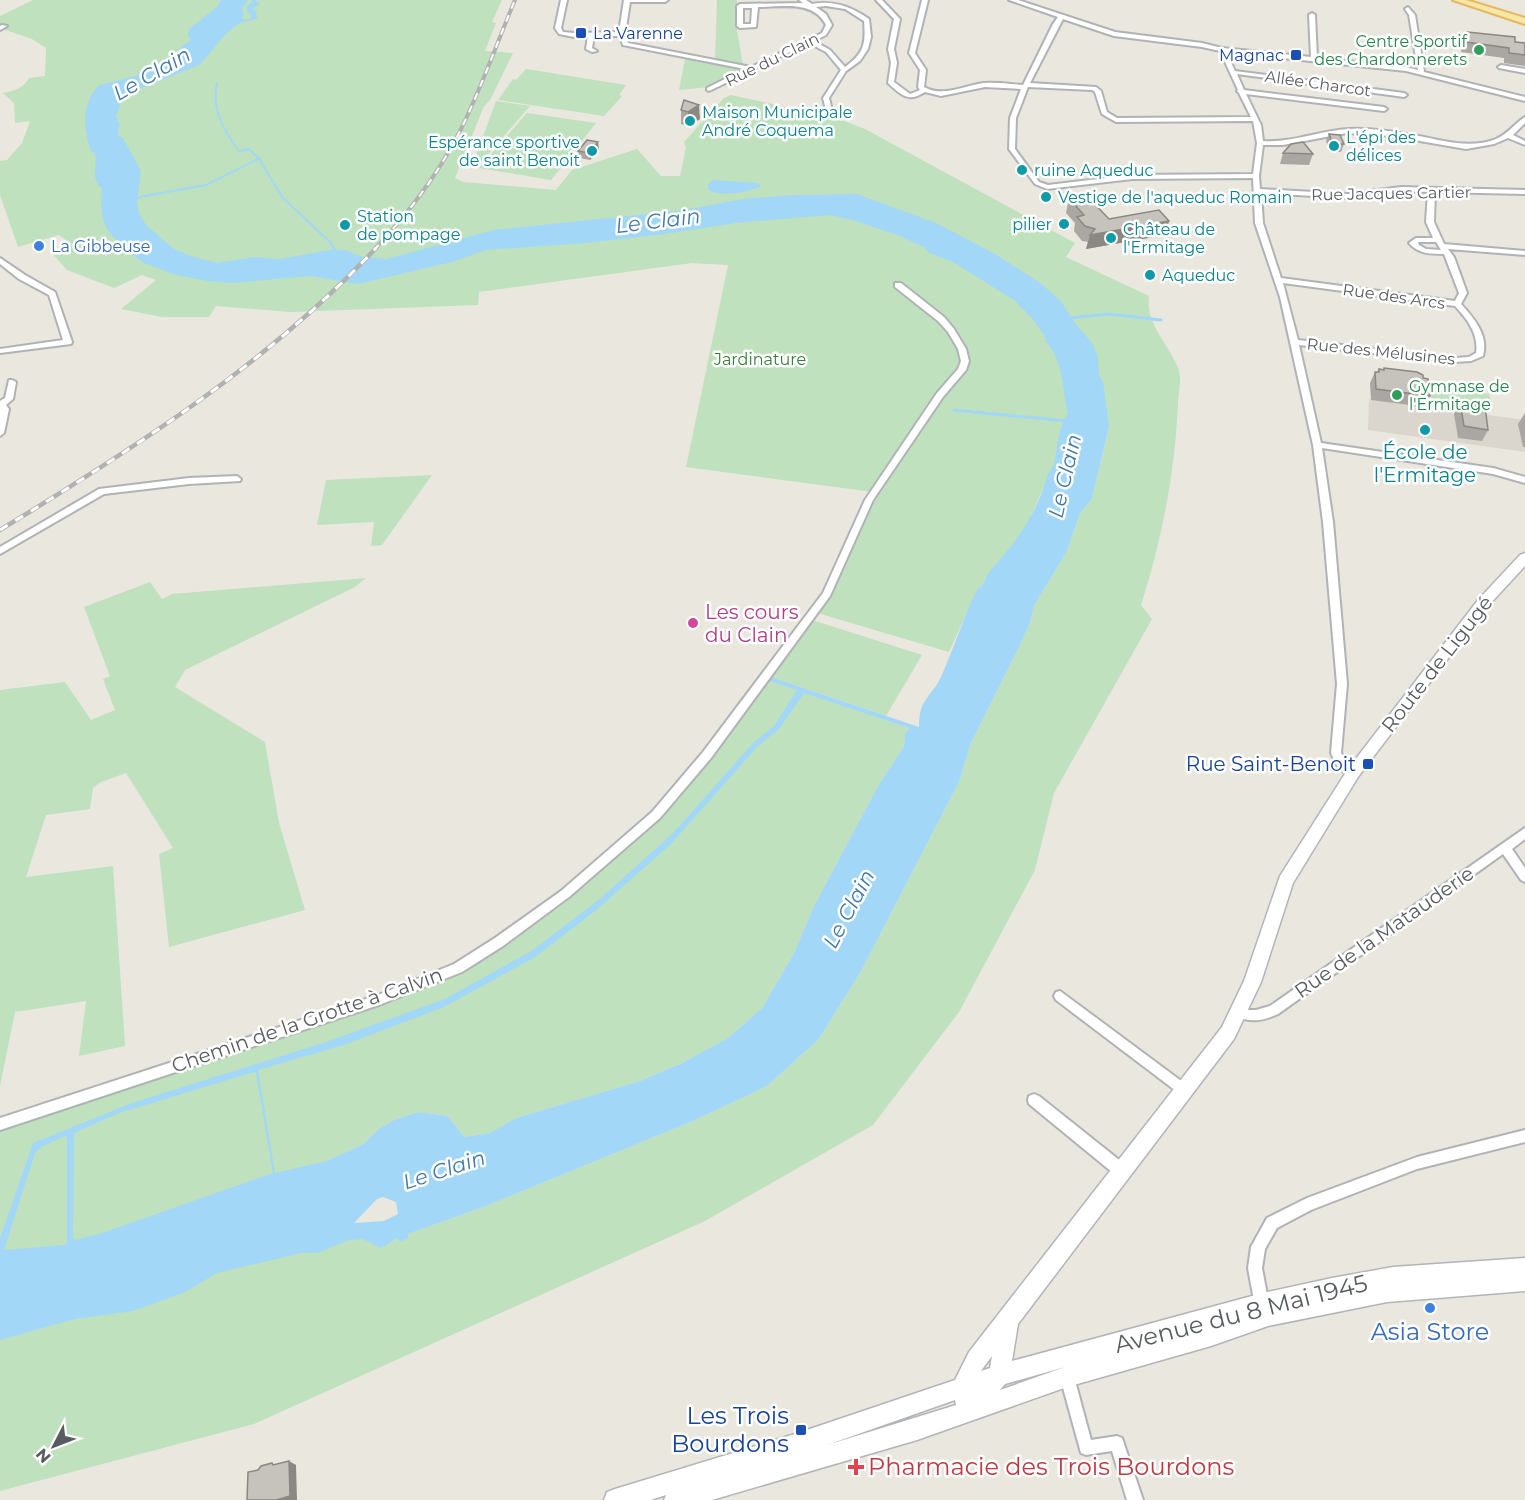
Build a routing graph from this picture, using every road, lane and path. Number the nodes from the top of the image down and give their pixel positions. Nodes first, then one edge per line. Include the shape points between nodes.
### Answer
1 (564, 0) edge
2 (627, 0) edge
3 (665, 0) edge
4 (802, 0) edge
5 (879, 0) edge
6 (926, 0) edge
7 (1012, 0) edge
8 (1457, 0) edge
9 (1473, 0) edge
10 (809, 5) junction
11 (755, 6) dead end
12 (1408, 9) dead end
13 (1312, 15) dead end
14 (1062, 16) junction
15 (1525, 16) edge
16 (1525, 21) edge
17 (622, 34) junction
18 (591, 35) junction
19 (811, 42) junction
20 (1222, 50) junction
21 (594, 51) dead end
22 (1314, 58) junction
23 (1501, 67) dead end
24 (753, 69) junction
25 (844, 70) junction
26 (1525, 70) edge
27 (1421, 71) junction
28 (1232, 72) junction
29 (1025, 86) junction
30 (709, 89) dead end
31 (924, 90) junction
32 (1240, 91) junction
33 (1404, 95) dead end
34 (1525, 99) edge
35 (1384, 109) dead end
36 (829, 110) dead end
37 (1255, 119) junction
38 (1525, 119) edge
39 (1509, 136) junction
40 (1260, 143) junction
41 (1525, 143) edge
42 (1256, 176) junction
43 (1431, 190) junction
44 (1257, 191) junction
45 (1525, 192) edge
46 (1442, 246) junction
47 (1525, 253) edge
48 (0, 260) edge
49 (1280, 280) junction
50 (898, 285) dead end
51 (1457, 304) junction
52 (1295, 342) junction
53 (0, 351) edge
54 (12, 382) dead end
55 (1, 404) edge
56 (0, 433) edge
57 (1317, 445) junction
58 (237, 479) dead end
59 (1525, 480) edge
60 (0, 551) edge
61 (1525, 558) edge
62 (1353, 773) junction
63 (1525, 833) edge
64 (1505, 848) junction
65 (1525, 877) edge
66 (1060, 996) dead end
67 (1239, 1012) junction
68 (1184, 1090) junction
69 (1034, 1100) dead end
70 (0, 1124) edge
71 (1525, 1136) edge
72 (1123, 1172) junction
73 (1525, 1268) edge
74 (1525, 1281) edge
75 (1265, 1310) junction
76 (1009, 1319) junction
77 (999, 1375) junction
78 (1067, 1377) junction
79 (962, 1387) junction
80 (969, 1412) junction
81 (615, 1500) edge
82 (675, 1500) edge
83 (1135, 1500) edge

1 - 18 street via 559,31
2 - 3 street
2 - 17 street
4 - 10 street, Rue du Clain
5 - 31 street via 897,19 891,49 892,85 905,95 914,96
6 - 31 street via 912,53 923,70
7 - 14 street
8 - 16 main road
9 - 15 main road
10 - 11 street
10 - 19 street, Rue du Clain via 824,15 829,25 824,34
10 - 25 street via 835,3 867,20 869,43 864,53
12 - 27 street
13 - 22 street
14 - 20 street via 1121,36
14 - 29 street
17 - 18 street
17 - 24 street via 624,43 632,47
18 - 21 street via 589,49
19 - 24 street, Rue du Clain
19 - 25 street via 828,51
20 - 22 street
20 - 28 street
22 - 27 street
23 - 26 street
24 - 30 street, Rue du Clain
25 - 36 street via 826,98
27 - 34 street
28 - 32 street
28 - 33 street, Allée Charcot
29 - 31 street via 986,85 942,94
29 - 37 street via 1094,88 1104,113 1116,120
29 - 42 street via 1013,118 1012,149 1037,183 1047,187 1132,177
32 - 35 street
32 - 37 street
37 - 40 street
38 - 39 street
39 - 40 street via 1492,144 1466,147 1355,131 1287,144
39 - 41 street
40 - 42 street
42 - 44 street
43 - 44 street, Rue Jacques Cartier via 1395,189 1356,196
43 - 45 street, Rue Jacques Cartier
43 - 46 street, Rue des Arcs via 1430,220
44 - 49 street via 1264,243
46 - 47 street
46 - 51 street, Rue des Arcs via 1463,293
48 - 53 street via 52,294 68,342
49 - 51 street, Rue des Arcs
49 - 52 street
50 - 70 street, Chemin de la Grotte à Calvin via 941,319 958,341 965,361 962,370 940,395 869,501 827,594 707,755 656,815 565,894 458,968 379,1000
51 - 52 street, Rue des Mélusines via 1474,323 1481,349 1474,358 1455,360
52 - 57 street
54 - 55 street via 9,399
55 - 56 street via 5,409
57 - 59 street via 1493,471
57 - 62 street via 1342,684 1336,753 1342,765
58 - 60 street via 102,490
61 - 62 main road, Route de Ligugé via 1483,603
62 - 67 main road, Route de Ligugé via 1286,881
63 - 64 street, Rue de la Matauderie
64 - 65 street
64 - 67 street, Rue de la Matauderie via 1274,1010 1258,1017
66 - 68 street
67 - 68 main road, Route de Ligugé via 1228,1033
68 - 72 main road, Route de Ligugé
69 - 72 street
71 - 75 street via 1417,1163 1272,1222 1258,1247 1255,1268
72 - 76 main road, Route de Ligugé
73 - 75 main road, Avenue du 8 Mai 1945 via 1393,1277
74 - 75 main road, Avenue du 8 Mai 1945 via 1387,1292
75 - 77 main road, Avenue du 8 Mai 1945
75 - 78 main road, Avenue du 8 Mai 1945 via 1211,1336
76 - 77 main road
76 - 79 main road, Route de Ligugé via 976,1359
77 - 79 main road, Avenue du 8 Mai 1945
77 - 80 main road
78 - 80 main road, Avenue du 8 Mai 1945
78 - 83 street via 1086,1448 1117,1443
79 - 80 main road
79 - 81 main road, Avenue du 8 Mai 1945 via 795,1445
80 - 82 main road, Avenue du 8 Mai 1945

